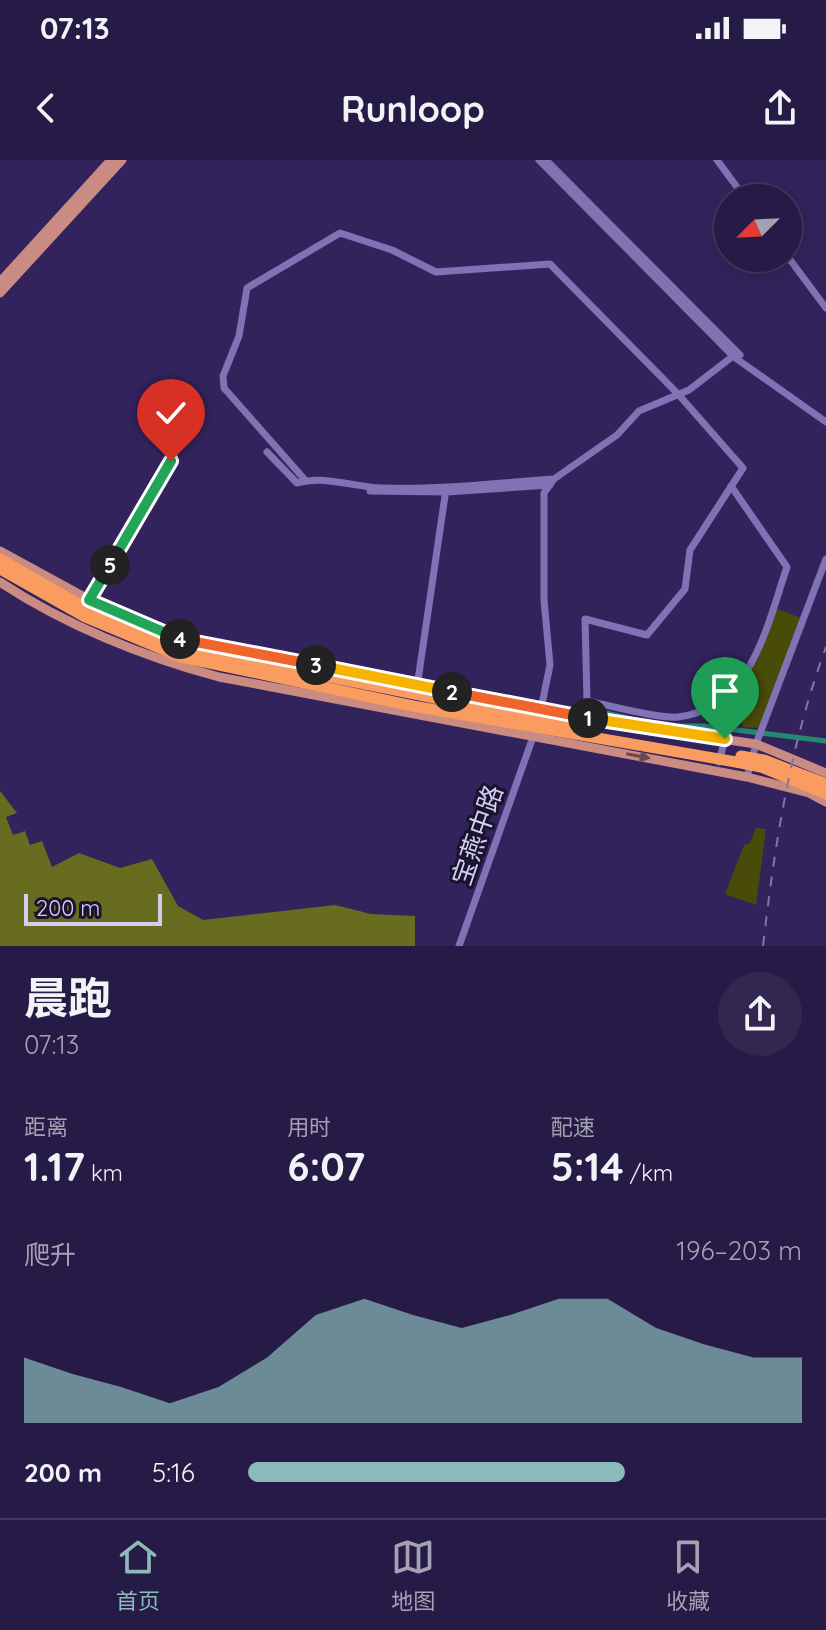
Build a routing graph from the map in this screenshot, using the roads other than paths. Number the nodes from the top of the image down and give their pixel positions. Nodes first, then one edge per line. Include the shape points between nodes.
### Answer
1 (111, 160) edge
2 (122, 160) edge
3 (539, 160) edge
4 (546, 160) edge
5 (717, 160) edge
6 (735, 184) edge
7 (799, 272) edge
8 (0, 282) edge
9 (0, 293) edge
10 (826, 308) edge
11 (737, 353) junction
12 (678, 394) junction
13 (826, 420) edge
14 (267, 452) dead end
15 (171, 461) dead end
16 (322, 480) junction
17 (306, 481) junction
18 (552, 482) junction
19 (731, 486) junction
20 (446, 487) junction
21 (0, 551) edge
22 (0, 559) edge
23 (826, 559) edge
24 (0, 569) edge
25 (0, 582) edge
26 (89, 600) junction
27 (416, 690) junction
28 (541, 709) junction
29 (560, 728) junction
30 (533, 737) junction
31 (725, 739) junction
32 (756, 743) junction
33 (716, 772) junction
34 (747, 777) junction
35 (823, 784) edge
36 (826, 802) edge
37 (459, 946) edge

1 - 8 main road
2 - 9 main road
3 - 13 street via 734,357
4 - 11 street
5 - 6 street
7 - 10 street
11 - 12 street
11 - 13 street
12 - 17 street via 550,264 436,272 340,233 247,288 239,336 223,376 224,388
12 - 18 street via 639,411 617,435
12 - 19 street via 743,468
14 - 17 street via 297,483
15 - 26 street
16 - 17 street
16 - 18 street via 380,493
16 - 20 street via 380,488
18 - 20 street
18 - 28 street via 544,493 550,665
19 - 19 street via 690,550 685,589 647,635 585,619 587,701 678,717 725,700 755,661 787,567
20 - 27 street
21 - 26 main road
22 - 27 highway via 89,610 180,646
23 - 32 street
24 - 29 highway via 85,617 181,657
25 - 30 main road via 168,663
26 - 27 main road via 179,639
27 - 28 main road
27 - 29 highway
28 - 31 main road
29 - 35 highway via 764,760
30 -> 33 main road
30 - 37 street, 宝燕中路
31 - 32 main road
31 - 33 street
32 - 34 street
32 - 35 main road
33 - 34 main road
34 - 36 main road

